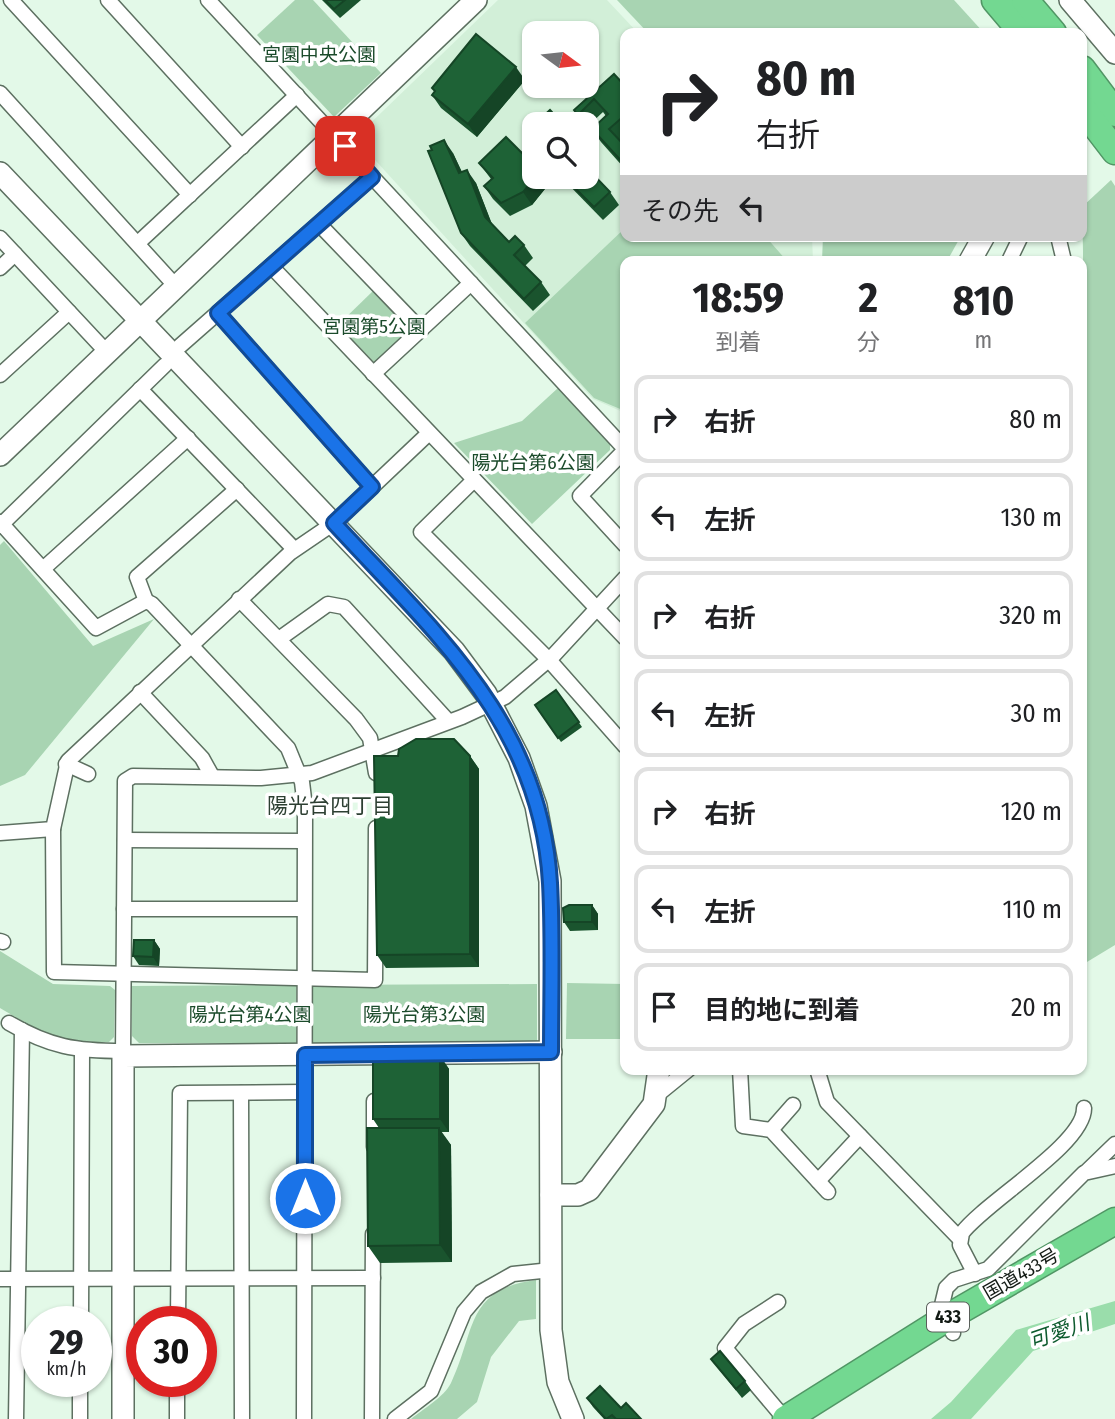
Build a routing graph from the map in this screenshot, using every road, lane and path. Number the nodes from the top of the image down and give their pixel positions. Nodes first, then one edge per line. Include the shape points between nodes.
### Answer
1 (11, 0) edge
2 (108, 0) edge
3 (208, 0) edge
4 (476, 0) edge
5 (995, 0) edge
6 (1025, 0) edge
7 (1070, 0) edge
8 (1019, 28) edge
9 (1049, 28) edge
10 (1115, 53) edge
11 (1087, 76) edge
12 (0, 93) edge
13 (297, 95) junction
14 (1115, 113) edge
15 (1087, 115) edge
16 (334, 136) junction
17 (242, 147) junction
18 (1115, 151) edge
19 (0, 173) edge
20 (372, 177) junction
21 (190, 195) junction
22 (319, 224) junction
23 (0, 238) edge
24 (138, 243) junction
25 (15, 254) junction
26 (271, 266) junction
27 (0, 268) edge
28 (171, 281) dead end
29 (471, 283) junction
30 (69, 312) junction
31 (218, 313) junction
32 (141, 322) junction
33 (421, 330) junction
34 (100, 345) dead end
35 (180, 346) dead end
36 (165, 365) dead end
37 (373, 374) junction
38 (0, 375) edge
39 (140, 389) junction
40 (429, 433) junction
41 (188, 438) junction
42 (620, 444) edge
43 (620, 454) edge
44 (0, 455) edge
45 (474, 480) junction
46 (372, 487) junction
47 (237, 489) junction
48 (334, 523) junction
49 (1, 524) edge
50 (620, 540) edge
51 (294, 550) junction
52 (43, 569) junction
53 (620, 584) edge
54 (239, 600) junction
55 (146, 601) junction
56 (597, 609) junction
57 (620, 633) edge
58 (278, 639) junction
59 (191, 644) junction
60 (549, 660) junction
61 (140, 692) junction
62 (491, 704) junction
63 (448, 721) junction
64 (620, 740) edge
65 (373, 750) junction
66 (66, 764) junction
67 (88, 774) dead end
68 (299, 774) junction
69 (212, 776) junction
70 (376, 790) edge
71 (376, 818) edge
72 (53, 829) junction
73 (0, 833) edge
74 (125, 840) junction
75 (304, 841) junction
76 (124, 909) junction
77 (303, 909) junction
78 (40, 964) dead end
79 (54, 972) junction
80 (124, 974) junction
81 (305, 978) junction
82 (82, 1051) junction
83 (551, 1052) junction
84 (123, 1053) junction
85 (305, 1055) junction
86 (374, 1067) junction
87 (659, 1075) edge
88 (682, 1075) edge
89 (740, 1075) edge
90 (819, 1075) edge
91 (305, 1092) junction
92 (242, 1093) junction
93 (657, 1095) junction
94 (793, 1105) dead end
95 (1084, 1108) dead end
96 (771, 1130) junction
97 (860, 1136) junction
98 (1115, 1144) edge
99 (374, 1160) edge
100 (1115, 1166) edge
101 (1085, 1173) junction
102 (551, 1195) junction
103 (373, 1212) edge
104 (1115, 1221) edge
105 (1115, 1238) edge
106 (960, 1239) junction
107 (551, 1270) junction
108 (975, 1274) junction
109 (178, 1278) junction
110 (242, 1278) junction
111 (304, 1278) junction
112 (373, 1278) junction
113 (0, 1279) edge
114 (18, 1279) junction
115 (81, 1279) junction
116 (123, 1279) junction
117 (779, 1302) dead end
118 (81, 1306) edge
119 (178, 1306) edge
120 (949, 1326) junction
121 (80, 1397) edge
122 (177, 1397) edge
123 (783, 1415) edge
124 (16, 1419) edge
125 (80, 1419) edge
126 (123, 1419) edge
127 (177, 1419) edge
128 (242, 1419) edge
129 (304, 1419) edge
130 (372, 1419) edge
131 (395, 1419) edge
132 (573, 1419) edge
133 (812, 1419) edge

1 - 21 street
2 - 17 street
3 - 13 street
4 - 16 street
5 - 8 highway
6 - 9 highway
7 - 10 street
11 - 14 highway
12 - 24 street
13 - 16 street
13 - 17 street
15 - 18 highway
16 - 20 street
16 - 32 street
17 - 21 street
19 - 32 street
20 - 22 street
20 - 29 street
21 - 24 street
22 - 26 street
22 - 33 street
23 - 25 street
24 - 28 street
25 - 27 street
25 - 30 street
26 - 31 street
26 - 37 street
29 - 33 street
29 - 42 street
30 - 34 street
30 - 38 street
31 - 35 street
31 - 46 street
32 - 44 street
32 - 48 street
33 - 37 street
36 - 39 street
37 - 40 street
39 - 41 street
39 - 49 street
40 - 45 street
40 - 46 street
41 - 47 street
41 - 52 street
43 - 50 street via 580,496
45 - 56 street
45 - 60 street via 421,532
46 - 48 street
47 - 51 street
47 - 55 street via 137,577
48 - 51 street
48 - 62 street via 454,651
49 - 52 street
51 - 54 street
52 - 55 street via 96,628
53 - 56 street
54 - 58 street
54 - 59 street
55 - 59 street
56 - 57 street
56 - 60 street
58 - 63 street via 328,604 344,607
58 - 65 street via 356,719
59 - 61 street
59 - 68 street via 288,748
60 - 62 street via 505,698
60 - 64 street
61 - 66 street
61 - 69 street via 202,758
62 - 63 street
62 - 83 street via 529,784 546,855
63 - 65 street
65 - 68 street
65 - 70 street
66 - 67 street
66 - 72 street
68 - 69 street
68 - 75 street via 305,807
69 - 74 street via 119,780
71 - 81 street via 375,980
72 - 73 street
72 - 79 street
74 - 75 street
74 - 76 street
75 - 77 street
76 - 77 street
76 - 80 street
77 - 81 street
78 - 79 street
79 - 80 street
80 - 81 street
80 - 84 street
81 - 85 street
82 - 84 street
82 - 114 street via 44,1042 15,1026
82 - 115 street
83 - 86 street
83 - 102 street
84 - 85 street
84 - 116 street
85 - 86 street
85 - 91 street
86 - 99 street
87 - 93 street
88 - 93 street
89 - 96 street via 743,1126
90 - 97 street via 827,1102
91 - 92 street
91 - 111 street
92 - 109 street via 180,1093
92 - 110 street
93 - 102 street via 589,1190 578,1195
94 - 96 street
95 - 106 street via 1084,1116 1061,1147 972,1222
96 - 97 street via 823,1186
97 - 106 street
98 - 101 street
100 - 101 street
101 - 108 street via 992,1265
102 - 107 street
103 - 112 street
104 - 120 highway, 国道433号 / 433
105 - 120 highway, 国道433号 / 433
106 - 108 street
107 - 131 street via 513,1274 481,1292 464,1312 432,1391
107 - 132 street via 554,1365
108 - 120 street via 954,1280 946,1288 941,1308
109 - 110 street
109 - 116 street
109 - 119 street
110 - 111 street
110 - 128 street
111 - 112 street
111 - 129 street
112 - 130 street
113 - 114 street
114 - 115 street
114 - 124 street
115 - 116 street
115 - 118 street
116 - 126 street
117 - 123 street via 744,1324 725,1348
120 - 123 highway, 国道433号 / 433
120 - 133 highway, 国道433号 / 433
121 - 125 street
122 - 127 street

